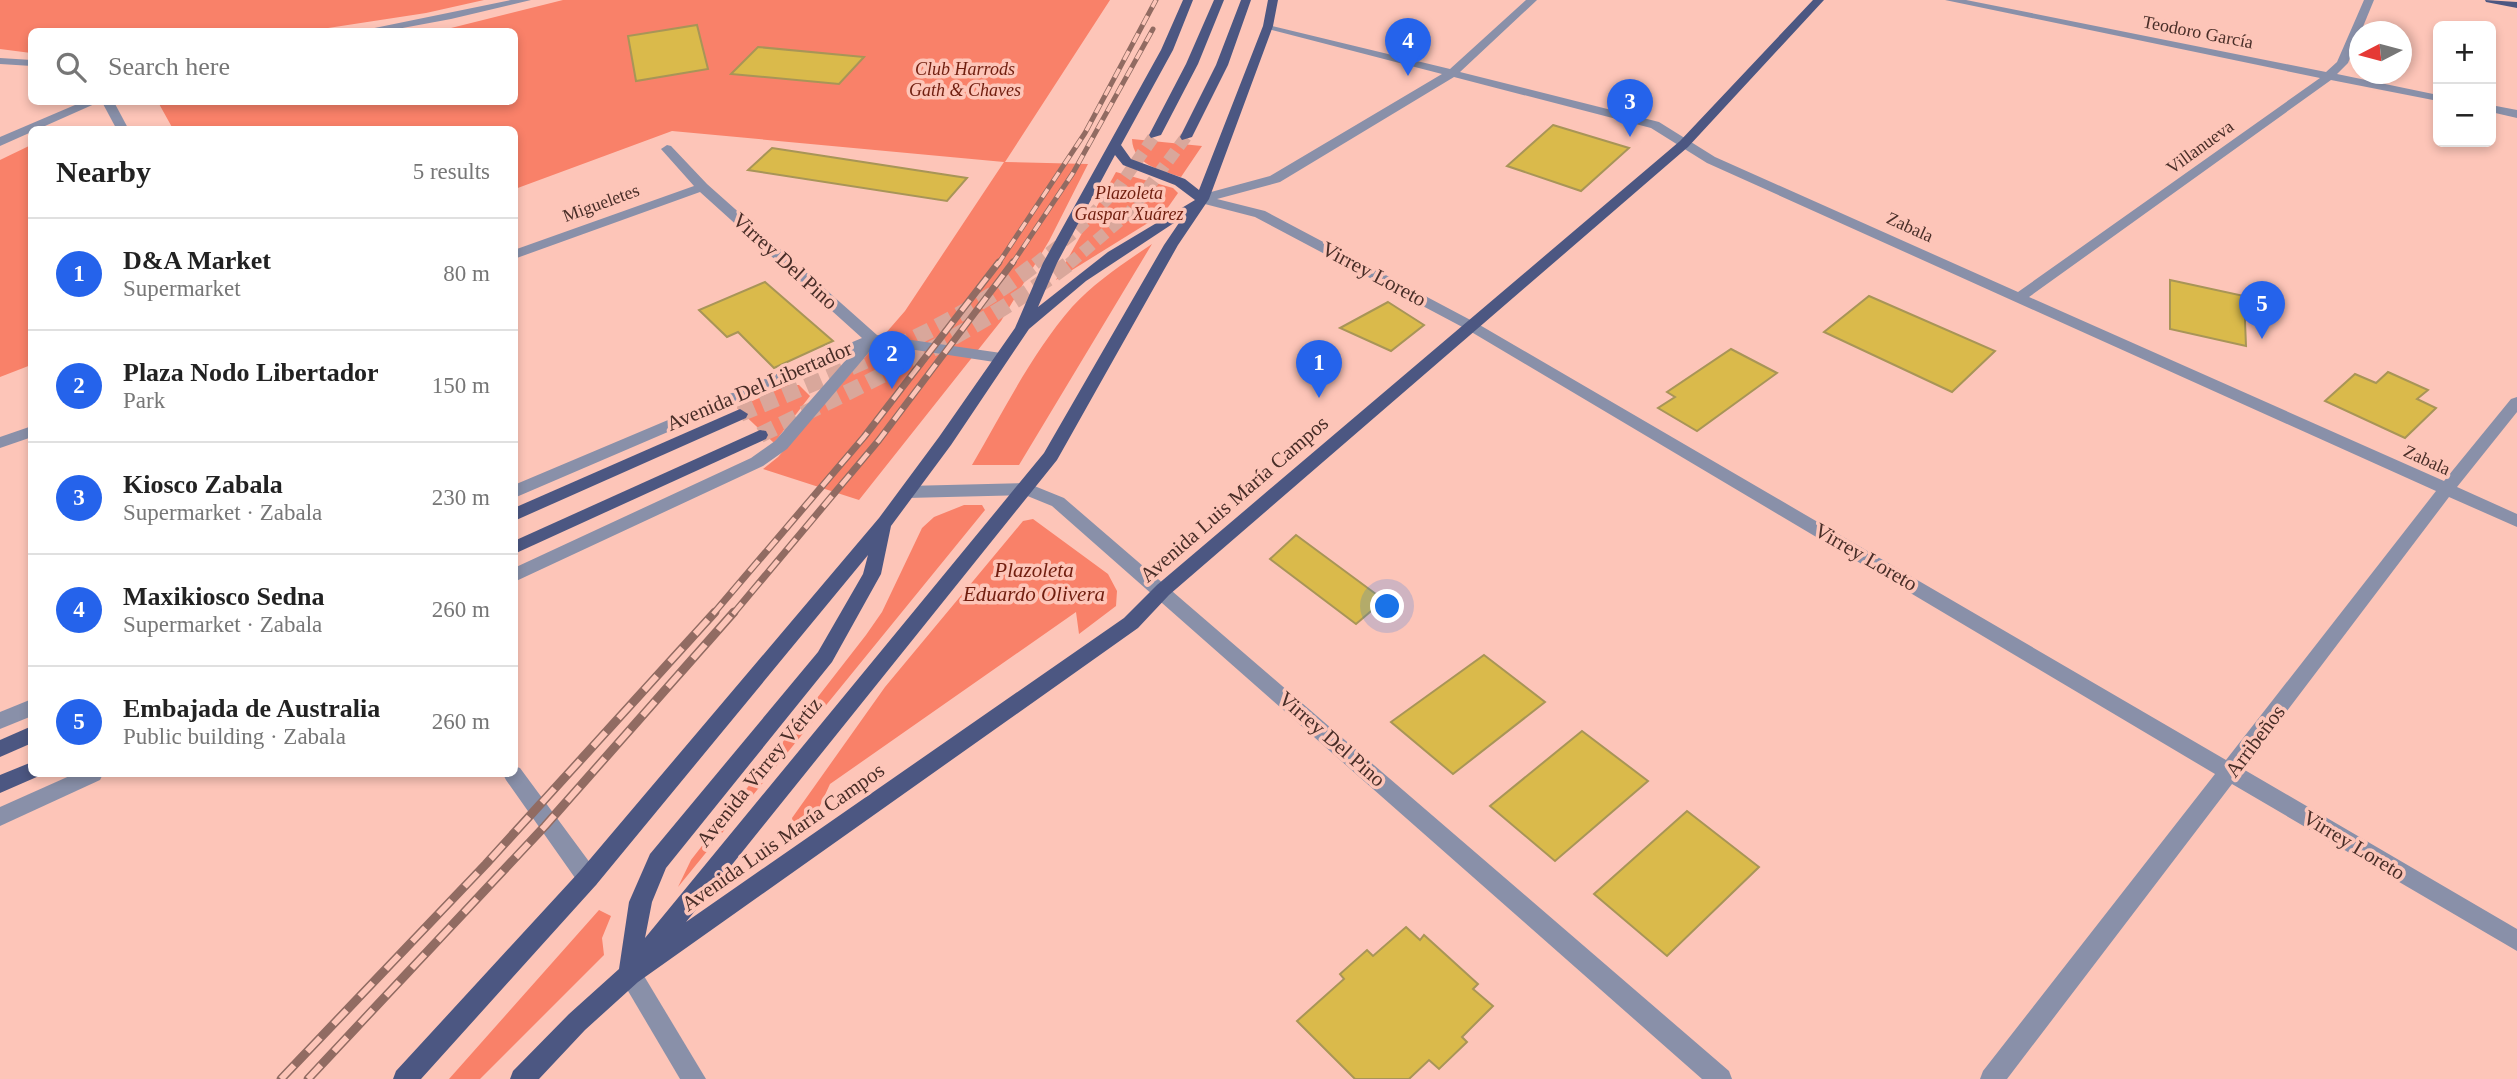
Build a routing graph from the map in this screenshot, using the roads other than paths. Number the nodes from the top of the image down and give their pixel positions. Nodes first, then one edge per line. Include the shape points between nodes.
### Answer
1 (526, 0) edge
2 (1188, 0) edge
3 (1219, 0) edge
4 (1246, 0) edge
5 (1273, 0) edge
6 (1532, 0) edge
7 (1819, 0) edge
8 (1950, 0) edge
9 (2369, 0) edge
10 (2490, 0) edge
11 (2517, 5) edge
12 (1268, 26) junction
13 (383, 28) edge
14 (0, 61) edge
15 (28, 63) edge
16 (1452, 74) junction
17 (2329, 77) junction
18 (2433, 98) edge
19 (83, 105) edge
20 (110, 105) edge
21 (2496, 110) edge
22 (2517, 114) edge
23 (34, 126) edge
24 (121, 126) edge
25 (28, 129) edge
26 (1155, 135) tunnel mouth
27 (1186, 137) tunnel mouth
28 (0, 142) edge
29 (1684, 144) junction
30 (1114, 145) junction
31 (667, 149) dead end
32 (702, 187) junction
33 (1202, 199) junction
34 (518, 254) edge
35 (2020, 297) junction
36 (1474, 327) junction
37 (1022, 328) junction
38 (872, 339) junction
39 (1001, 358) junction
40 (790, 372) junction
41 (826, 393) junction
42 (2517, 402) edge
43 (740, 414) tunnel mouth
44 (28, 432) edge
45 (760, 435) tunnel mouth
46 (0, 443) edge
47 (1027, 489) junction
48 (518, 490) edge
49 (2446, 490) junction
50 (907, 492) junction
51 (518, 513) edge
52 (2517, 521) edge
53 (885, 522) junction
54 (518, 546) edge
55 (518, 574) edge
56 (1163, 590) junction
57 (28, 709) edge
58 (0, 721) edge
59 (28, 736) edge
60 (0, 749) edge
61 (28, 772) edge
62 (2231, 772) junction
63 (87, 777) edge
64 (515, 777) edge
65 (0, 784) edge
66 (0, 817) edge
67 (588, 878) junction
68 (2517, 941) edge
69 (630, 974) junction
70 (405, 1079) edge
71 (522, 1079) edge
72 (694, 1079) edge
73 (1720, 1079) edge
74 (1992, 1079) edge

1 - 13 street
2 - 30 main road via 1167,50
3 - 26 main road
4 - 27 main road via 1222,65
5 - 12 main road
6 - 16 street
7 - 29 main road, Avenida Luis María Campos
8 - 17 street, Teodoro García
9 - 17 street, Villanueva via 2342,63
10 - 11 main road
12 - 16 street, Zabala
12 - 33 main road
14 - 15 street
16 - 29 street, Zabala via 1654,125
16 - 33 street via 1275,179
17 - 18 street, Teodoro García
17 - 35 street, Villanueva
19 - 23 street
20 - 24 street
21 - 22 street
25 - 28 street
29 - 35 street, Zabala
29 - 36 main road, Avenida Luis María Campos
30 - 33 main road via 1127,162 1180,182
30 - 37 main road via 1049,262
31 - 32 street, Virrey Del Pino
32 - 34 street, Migueletes
32 - 38 street, Virrey Del Pino
33 - 36 street, Virrey Loreto via 1260,214
33 - 37 main road via 1113,254
33 - 47 main road
35 - 49 street, Zabala
36 - 56 main road, Avenida Luis María Campos
36 - 62 street, Virrey Loreto
37 - 39 main road
38 - 39 street
38 - 40 street, Avenida Del Libertador
38 - 41 street, Avenida Del Libertador
39 - 50 main road
40 - 41 street via 814,375 825,382
40 - 48 street, Avenida Del Libertador
41 - 55 street, Avenida Del Libertador via 781,445 757,462
42 - 49 street, Arribeños
43 - 51 main road, Avenida Del Libertador
44 - 46 street
45 - 54 main road
47 - 50 street, Virrey Del Pino
47 - 56 street, Virrey Del Pino via 1058,502
47 - 69 main road, Avenida Virrey Vértiz
49 - 52 street, Zabala
49 - 62 street, Arribeños
50 - 53 main road
53 - 67 main road
53 - 69 main road via 872,573 825,657 658,861 645,883 637,909
56 - 69 main road, Avenida Luis María Campos via 1132,623
56 - 73 street, Virrey Del Pino
57 - 58 street
59 - 60 main road
61 - 65 main road
62 - 68 street, Virrey Loreto
62 - 74 street, Arribeños
63 - 66 street
64 - 67 street
67 - 70 main road
69 - 71 main road, Avenida Virrey Vértiz
69 - 72 street

